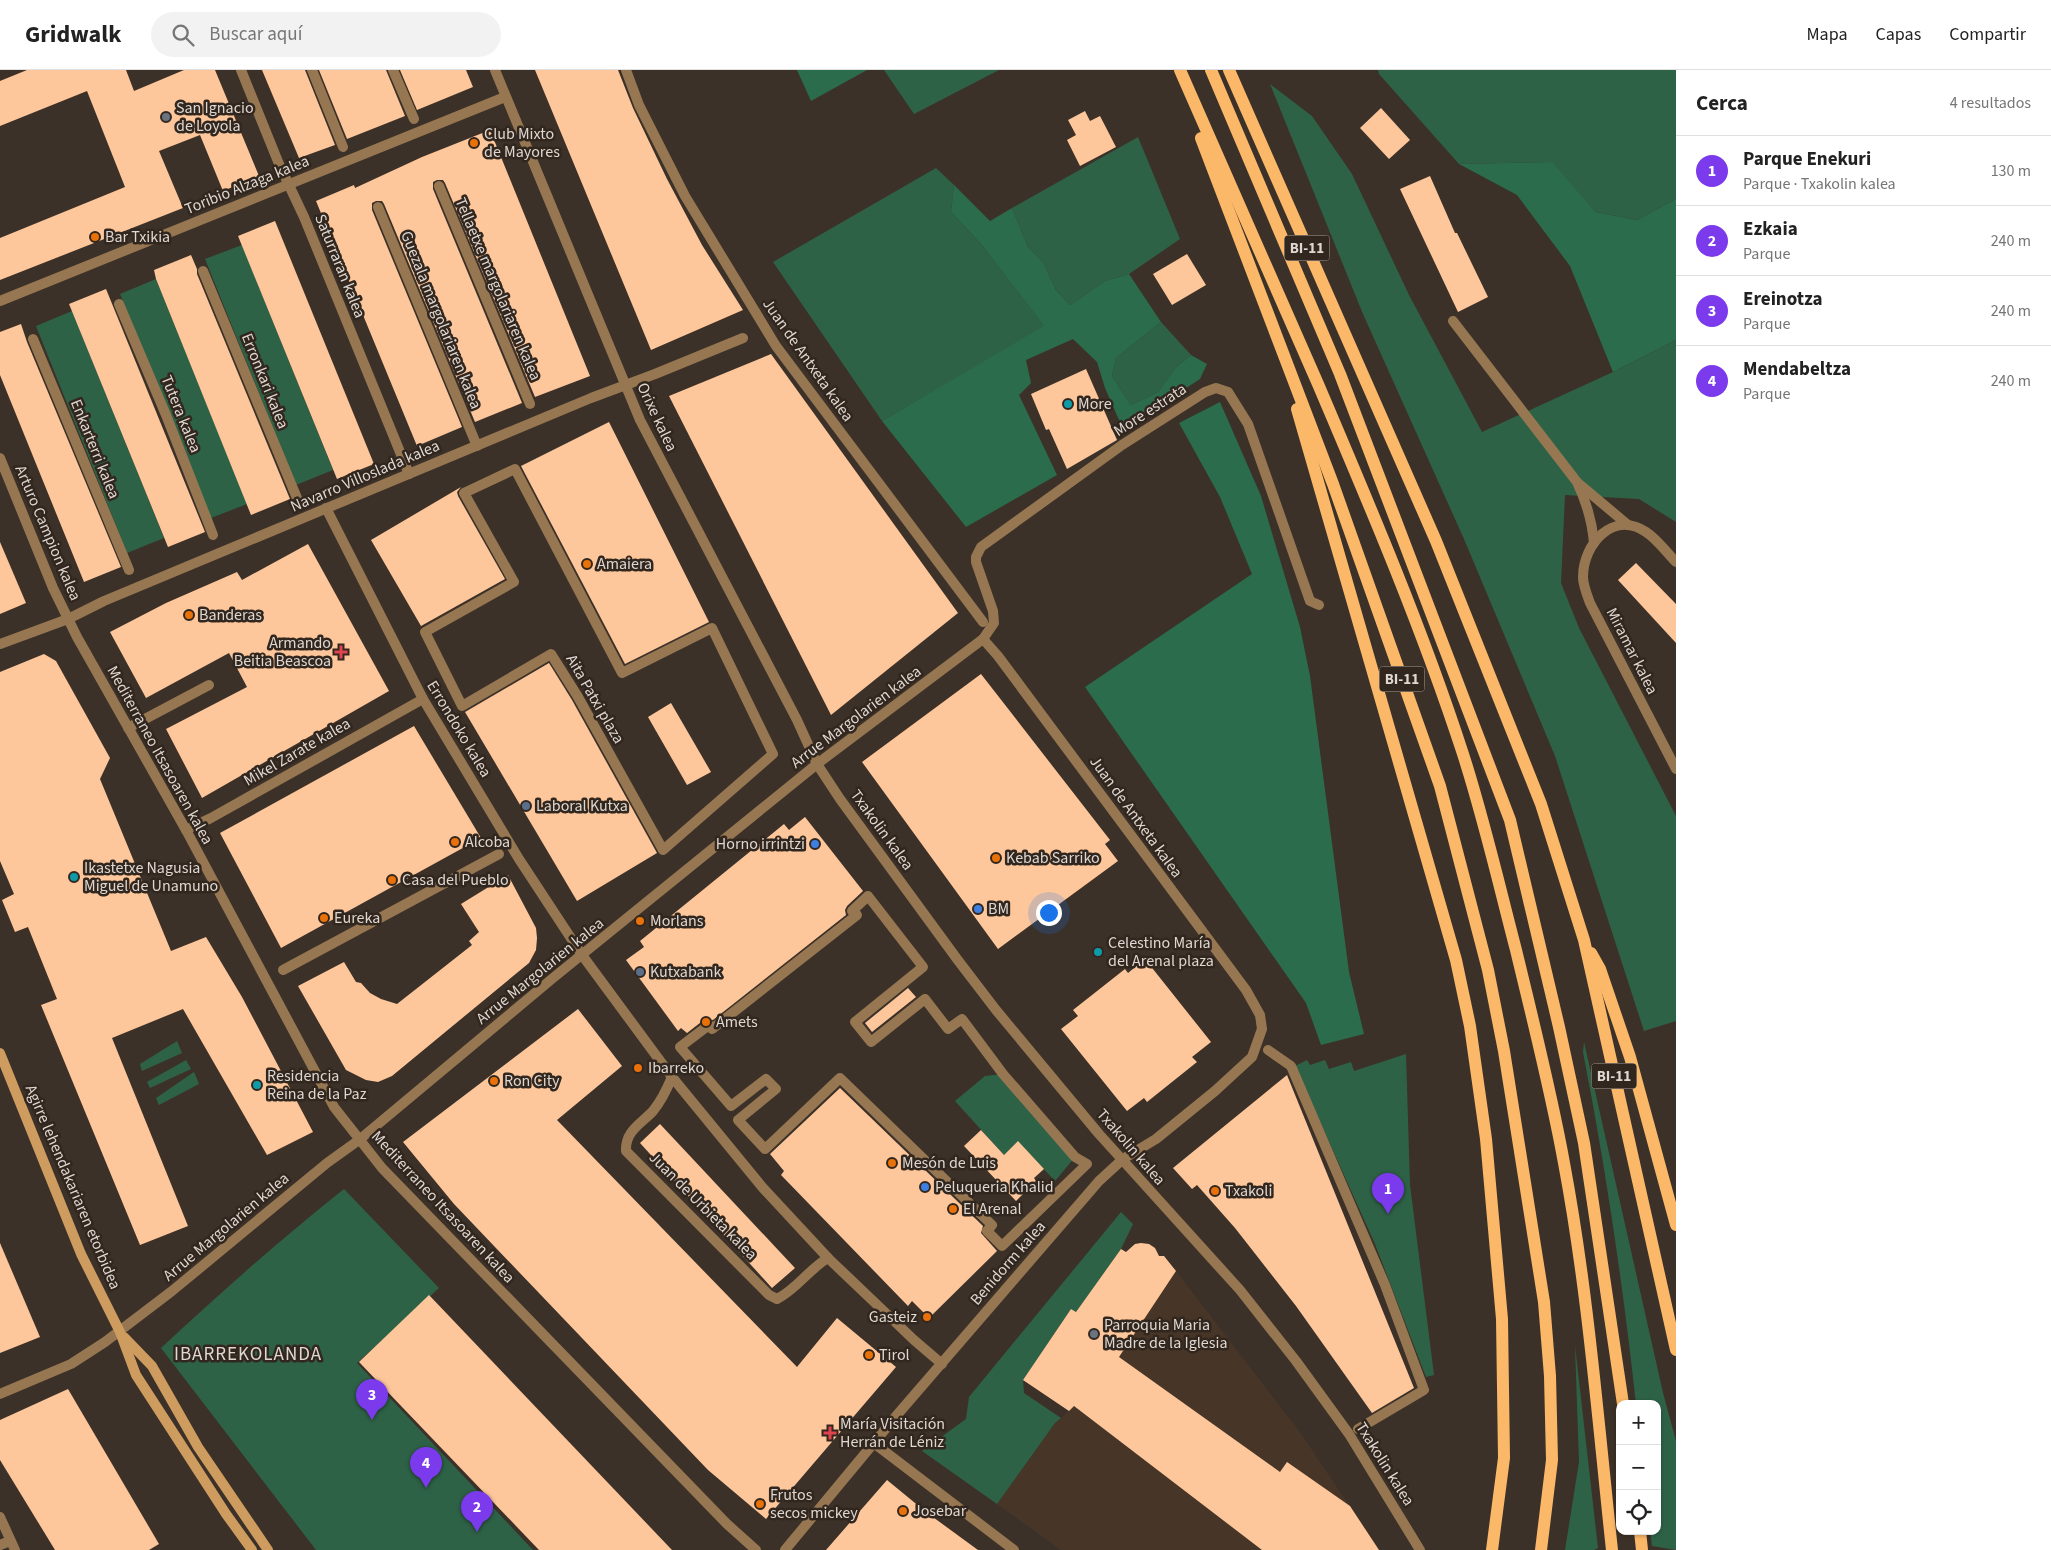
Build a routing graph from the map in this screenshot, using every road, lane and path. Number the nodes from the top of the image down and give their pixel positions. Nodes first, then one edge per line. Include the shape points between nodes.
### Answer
1 (241, 70) edge
2 (312, 70) edge
3 (394, 70) edge
4 (495, 70) edge
5 (626, 70) edge
6 (1176, 70) edge
7 (1180, 70) edge
8 (1211, 70) edge
9 (1229, 70) edge
10 (505, 97) junction
11 (414, 119) dead end
12 (344, 147) dead end
13 (289, 184) junction
14 (439, 186) dead end
15 (378, 207) dead end
16 (203, 271) dead end
17 (0, 301) edge
18 (119, 304) dead end
19 (1269, 316) junction
20 (1453, 321) dead end
21 (34, 338) dead end
22 (743, 338) dead end
23 (625, 384) junction
24 (530, 404) dead end
25 (477, 446) junction
26 (0, 458) edge
27 (409, 474) junction
28 (1577, 482) junction
29 (300, 503) dead end
30 (326, 508) junction
31 (1629, 526) junction
32 (212, 535) dead end
33 (1594, 543) junction
34 (1676, 562) edge
35 (129, 570) dead end
36 (1319, 605) dead end
37 (68, 619) junction
38 (983, 622) dead end
39 (712, 628) joint
40 (984, 639) junction
41 (0, 644) edge
42 (209, 685) dead end
43 (423, 699) junction
44 (128, 728) junction
45 (818, 764) junction
46 (1676, 769) edge
47 (186, 830) junction
48 (499, 854) dead end
49 (1584, 940) junction
50 (582, 955) junction
51 (283, 970) dead end
52 (1260, 1015) joint
53 (1268, 1050) dead end
54 (0, 1053) edge
55 (672, 1077) junction
56 (738, 1120) joint
57 (359, 1140) junction
58 (1123, 1159) junction
59 (1676, 1225) edge
60 (828, 1258) junction
61 (120, 1332) junction
62 (1676, 1350) edge
63 (942, 1364) junction
64 (0, 1394) edge
65 (1622, 1400) edge
66 (1358, 1428) dead end
67 (874, 1444) junction
68 (0, 1517) edge
69 (1640, 1535) edge
70 (8, 1545) edge
71 (252, 1550) edge
72 (268, 1550) edge
73 (756, 1550) edge
74 (785, 1550) edge
75 (1014, 1550) edge
76 (1420, 1550) edge
77 (1492, 1550) edge
78 (1542, 1550) edge
79 (1612, 1550) edge
80 (1642, 1550) edge

1 - 13 street, Saturraran kalea
2 - 12 street
3 - 11 street
4 - 10 street, Orixe kalea
5 - 38 street, Juan de Antxeta kalea via 639,105 685,196 776,346
6 - 19 main road, BI-11
7 - 79 main road via 1351,461 1421,636 1463,756 1499,882 1545,1069 1564,1164 1594,1384
8 - 65 main road via 1340,374 1510,820 1584,1143
9 - 49 main road, BI-11 via 1436,541 1540,804
10 - 13 street, Toribio Alzaga kalea
10 - 23 street, Orixe kalea
13 - 17 street, Toribio Alzaga kalea
13 - 27 street, Saturraran kalea
14 - 24 street, Tellaetxe margolariaren kalea
15 - 25 street, Guezala margolariaren kalea
16 - 29 street, Erronkari kalea
18 - 32 street, Tutera kalea
19 - 77 main road via 1456,960 1470,1026 1486,1139 1502,1319 1504,1458
19 - 78 main road, BI-11 via 1333,484 1440,786 1488,970 1544,1302 1552,1460
20 - 28 street
21 - 35 street, Enkarterri kalea
22 - 23 street, Navarro Villoslada kalea
23 - 25 street, Navarro Villoslada kalea
23 - 45 street, Orixe kalea via 640,420
25 - 27 street, Navarro Villoslada kalea
26 - 37 street, Arturo Campion kalea
27 - 30 street, Navarro Villoslada kalea
28 - 31 street
28 - 33 street via 1587,502
30 - 37 street, Navarro Villoslada kalea
30 - 43 street, Errondoko kalea
31 - 33 street via 1620,524 1606,530
31 - 34 street via 1647,532
33 - 46 street, Miramar kalea via 1585,559 1583,579 1590,603
36 - 40 street, More estrata via 1310,601 1248,424 1228,392 1216,388 1122,445 986,542 976,557 993,610 994,623
37 - 41 street, Navarro Villoslada kalea
37 - 44 street, Mediterraneo Itsasoaren kalea
39 - 39 street, Aita Patxi plaza via 773,754 663,850 551,654 462,706 425,632 514,582 464,493 515,469 622,673
40 - 45 street, Arrue Margolarien kalea
40 - 52 street, Juan de Antxeta kalea via 1246,990
42 - 44 street
43 - 47 street, Mikel Zarate kalea
43 - 50 street, Errondoko kalea via 519,859
44 - 47 street, Mediterraneo Itsasoaren kalea
45 - 50 street, Arrue Margolarien kalea
45 - 58 street, Txakolin kalea via 962,966 1093,1127
47 - 57 street, Mediterraneo Itsasoaren kalea via 334,1107
48 - 51 street
49 - 59 main road via 1600,969 1630,1057
49 - 62 main road, BI-11
50 - 55 street
50 - 57 street, Arrue Margolarien kalea
52 - 58 street, Benidorm kalea via 1262,1029 1252,1057 1156,1139
53 - 66 street via 1291,1066 1385,1285 1424,1390
54 - 61 main road, Agirre lehendakariaren etorbidea via 81,1254
55 - 60 street via 763,1188
55 - 60 street, Juan de Urbieta kalea via 664,1096 629,1133 626,1150 769,1295 777,1299 787,1294
56 - 56 street via 765,1149 840,1078 992,1226 987,1231 1002,1246 1088,1164 1075,1156 1003,1074 962,1018 948,1029 925,999 871,1042 855,1022 924,967 868,896 852,911 857,915 712,1029 709,1025 680,1047 731,1106 766,1079 776,1090
57 - 61 street, Arrue Margolarien kalea
57 - 73 street, Mediterraneo Itsasoaren kalea via 437,1225
58 - 63 street, Benidorm kalea via 1099,1182
58 - 76 street, Txakolin kalea via 1240,1290 1296,1361 1349,1434
60 - 63 street
61 - 64 street, Arrue Margolarien kalea via 71,1364
61 - 71 main road, Agirre lehendakariaren etorbidea via 136,1375
61 - 72 main road, Agirre lehendakariaren etorbidea via 152,1366 198,1447
63 - 67 street, Benidorm kalea
67 - 74 street, Benidorm kalea
67 - 75 street
68 - 70 street
69 - 80 main road

